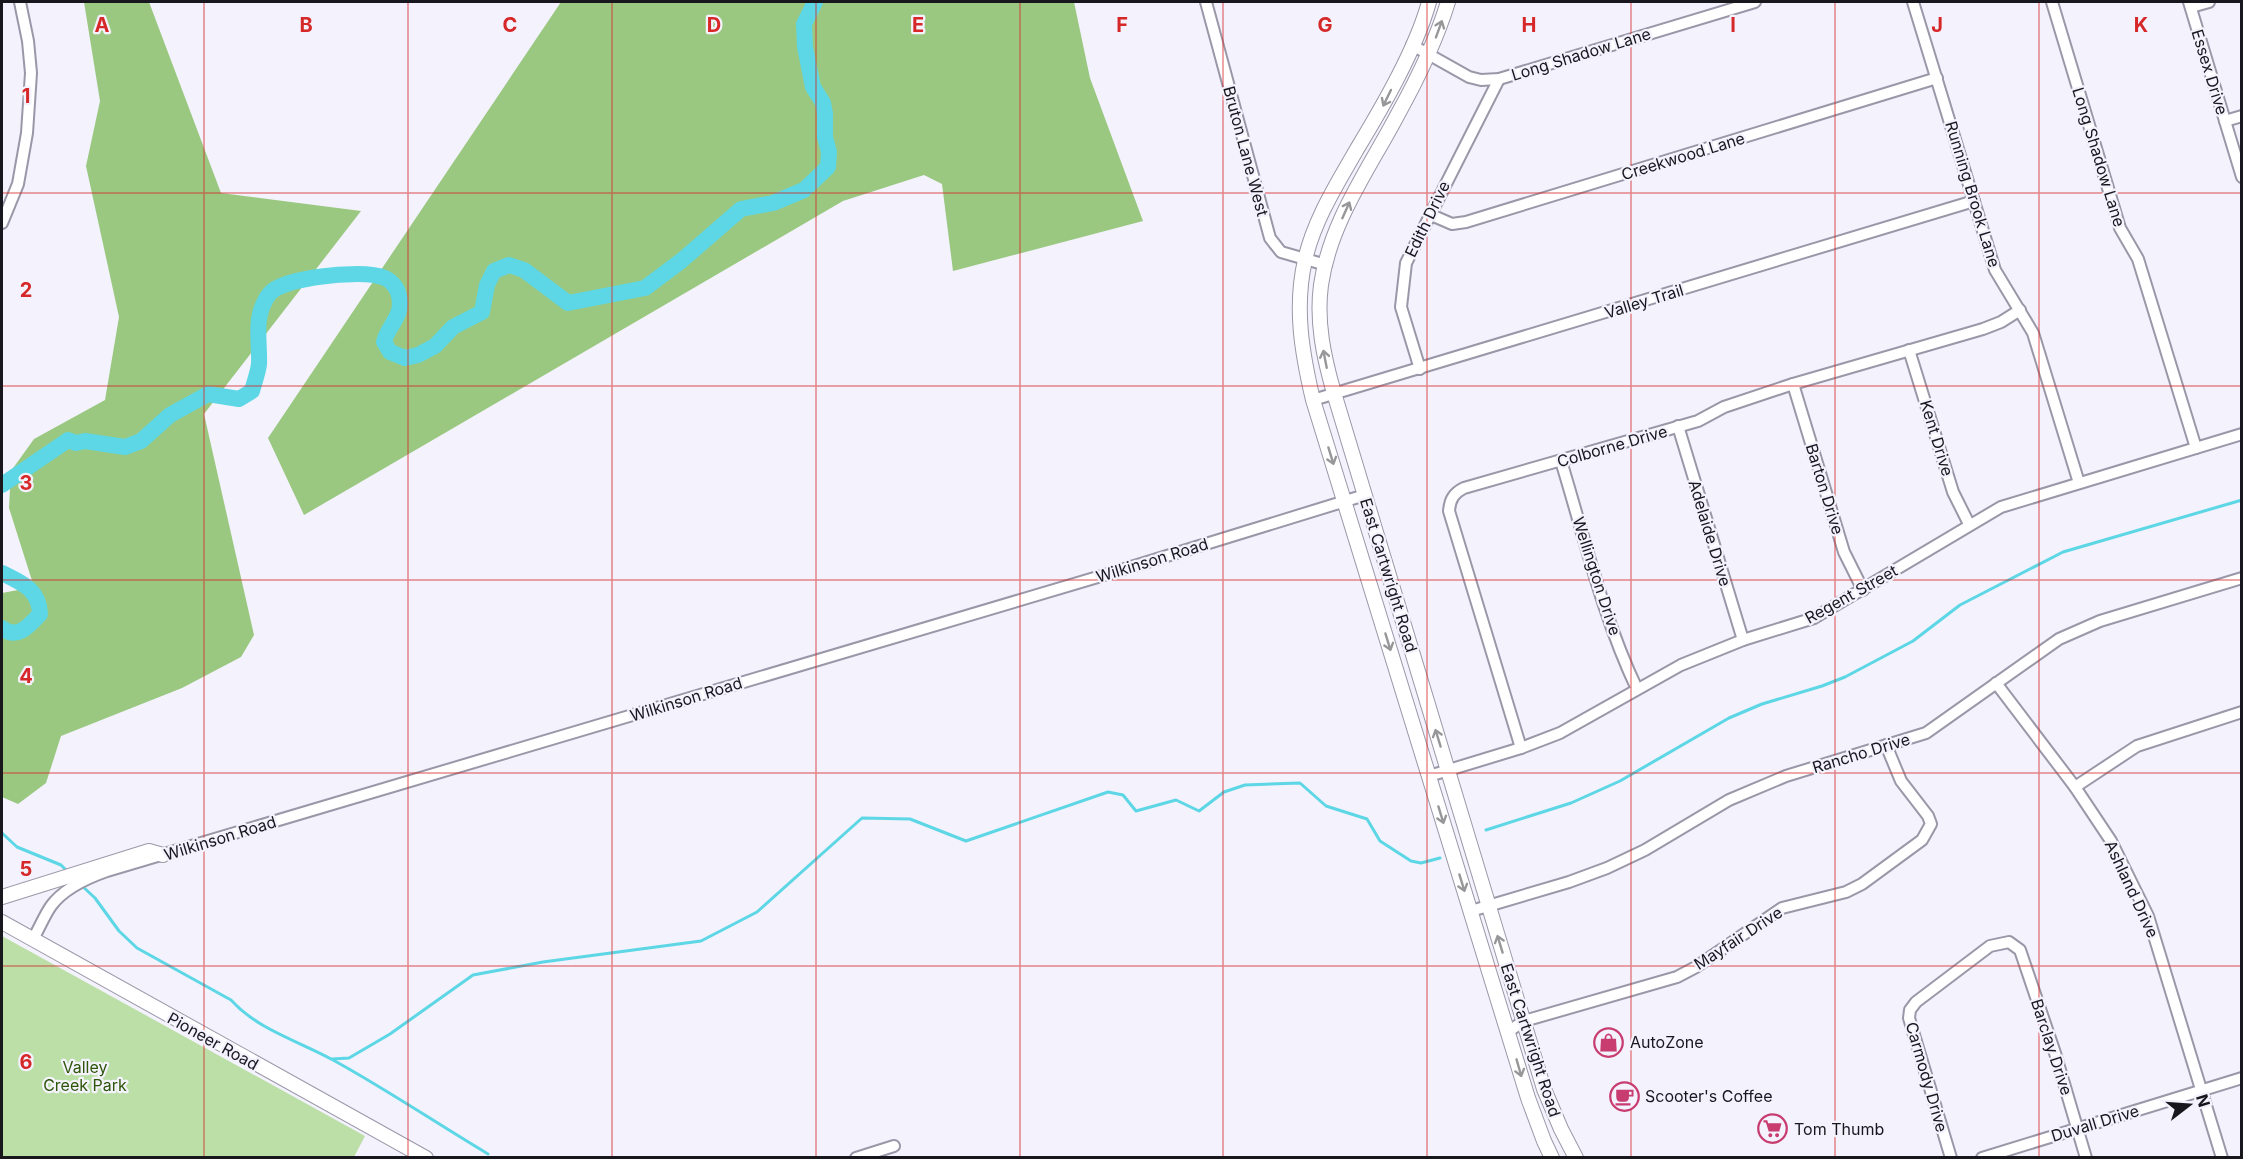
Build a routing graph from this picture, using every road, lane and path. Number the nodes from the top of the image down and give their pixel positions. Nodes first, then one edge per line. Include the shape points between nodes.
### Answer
1 (20, 2) edge
2 (1206, 2) edge
3 (1430, 2) edge
4 (1448, 2) edge
5 (1755, 2) edge
6 (1913, 2) edge
7 (2052, 2) edge
8 (2209, 2) edge
9 (2190, 4) edge
10 (1412, 45) junction
11 (1429, 56) junction
12 (1937, 78) junction
13 (1499, 79) junction
14 (2241, 116) edge
15 (2225, 121) junction
16 (2241, 177) edge
17 (1974, 201) junction
18 (1429, 214) junction
19 (2, 223) edge
20 (1305, 259) junction
21 (1326, 265) junction
22 (2020, 310) junction
23 (1909, 350) junction
24 (1420, 369) junction
25 (1793, 384) junction
26 (1334, 393) junction
27 (1313, 400) junction
28 (1678, 426) junction
29 (2241, 434) edge
30 (2196, 448) junction
31 (1561, 461) junction
32 (2079, 483) junction
33 (1365, 495) junction
34 (1345, 502) junction
35 (1970, 524) junction
36 (2241, 578) edge
37 (1863, 590) junction
38 (1743, 640) junction
39 (1996, 683) junction
40 (1637, 688) junction
41 (2241, 712) edge
42 (1886, 745) junction
43 (1521, 748) junction
44 (1448, 770) junction
45 (1429, 776) junction
46 (2075, 787) junction
47 (163, 855) joint
48 (104, 869) junction
49 (2, 897) edge
50 (1489, 906) junction
51 (1471, 911) junction
52 (2, 922) edge
53 (33, 939) junction
54 (2009, 942) joint
55 (1524, 1021) junction
56 (1509, 1031) junction
57 (2241, 1078) edge
58 (2202, 1090) junction
59 (2077, 1129) junction
60 (894, 1146) dead end
61 (420, 1156) edge
62 (1574, 1157) edge
63 (856, 1158) edge
64 (1552, 1158) edge
65 (1951, 1158) edge
66 (1982, 1158) edge
67 (2086, 1158) edge
68 (2222, 1158) edge

1 - 19 street via 30,74 27,133 18,184
2 - 20 street, Bruton Lane West via 1270,238 1281,252
3 - 10 main road, East Cartwright Road
11 -> 4 main road, East Cartwright Road
5 - 13 street, Long Shadow Lane
6 - 12 street, Running Brook Lane
7 - 30 street, Long Shadow Lane via 2120,228 2138,259
8 - 9 street
9 - 15 street, Essex Drive
10 - 11 street, Long Shadow Lane
10 -> 20 main road, East Cartwright Road via 1382,107 1331,193
11 - 13 street, Long Shadow Lane via 1469,77
21 -> 11 main road, East Cartwright Road via 1332,241 1356,188
12 - 17 street, Running Brook Lane
12 - 18 street, Creekwood Lane via 1466,222 1452,224
13 - 18 street, Edith Drive
14 - 15 street
15 - 16 street, Essex Drive
17 - 22 street, Running Brook Lane via 1995,270
17 - 24 street, Valley Trail
18 - 24 street, Edith Drive via 1406,263 1401,307
20 - 21 street, Bruton Lane West
20 - 27 main road, East Cartwright Road via 1299,329
26 -> 21 main road, East Cartwright Road via 1321,336 1321,285
22 - 23 street, Colborne Drive via 1983,329
22 - 32 street, Running Brook Lane via 2033,333
23 - 25 street, Colborne Drive
23 - 35 street, Kent Drive via 1953,492
24 - 26 street, Valley Trail
25 - 28 street, Colborne Drive
25 - 37 street, Barton Drive via 1844,552
26 - 27 street, Valley Trail
26 - 33 main road, East Cartwright Road
27 -> 34 main road, East Cartwright Road
28 - 31 street, Colborne Drive
28 - 38 street, Adelaide Drive
29 - 30 street, Regent Street
30 - 32 street, Regent Street
31 - 40 street, Wellington Drive via 1626,668
31 - 43 street, Colborne Drive via 1464,488 1450,500 1449,511
32 - 35 street, Regent Street via 2001,507
33 - 34 street, Wilkinson Road
44 -> 33 main road, East Cartwright Road
34 -> 45 main road, East Cartwright Road
34 - 47 street, Wilkinson Road
35 - 37 street, Regent Street
36 - 39 street, Rancho Drive via 2100,621 2059,639
37 - 38 street, Regent Street via 1814,618
38 - 40 street, Regent Street
39 - 42 street, Rancho Drive via 1926,733
39 - 46 street, Ashland Drive
40 - 43 street, Regent Street via 1560,733
41 - 46 street via 2137,746
42 - 50 street, Rancho Drive via 1743,793 1645,850 1607,867
42 - 55 street, Mayfair Drive via 1901,781 1931,824 1922,840 1898,859 1846,892 1782,908 1677,977
43 - 44 street, Regent Street
44 - 45 street, Regent Street
44 - 50 main road, East Cartwright Road
45 -> 51 main road, East Cartwright Road
46 - 58 street, Ashland Drive via 2111,841 2148,916
47 - 48 main road via 149,851
48 - 49 main road
48 - 53 street via 57,900
50 - 51 street, Rancho Drive
55 -> 50 main road, East Cartwright Road
51 - 56 main road, East Cartwright Road
52 - 53 main road, Pioneer Road
53 - 61 main road, Pioneer Road
54 - 59 street, Barclay Drive via 2020,950
54 - 65 street, Carmody Drive via 1990,946 1910,1010 1909,1018
55 - 56 street, Mayfair Drive
55 - 62 main road, East Cartwright Road via 1544,1089
56 -> 64 main road, East Cartwright Road via 1528,1098
57 - 58 street, Duvall Drive
58 - 59 street, Duvall Drive
58 - 68 street, Ashland Drive
59 - 66 street, Duvall Drive
59 - 67 street, Barclay Drive
60 - 63 street

